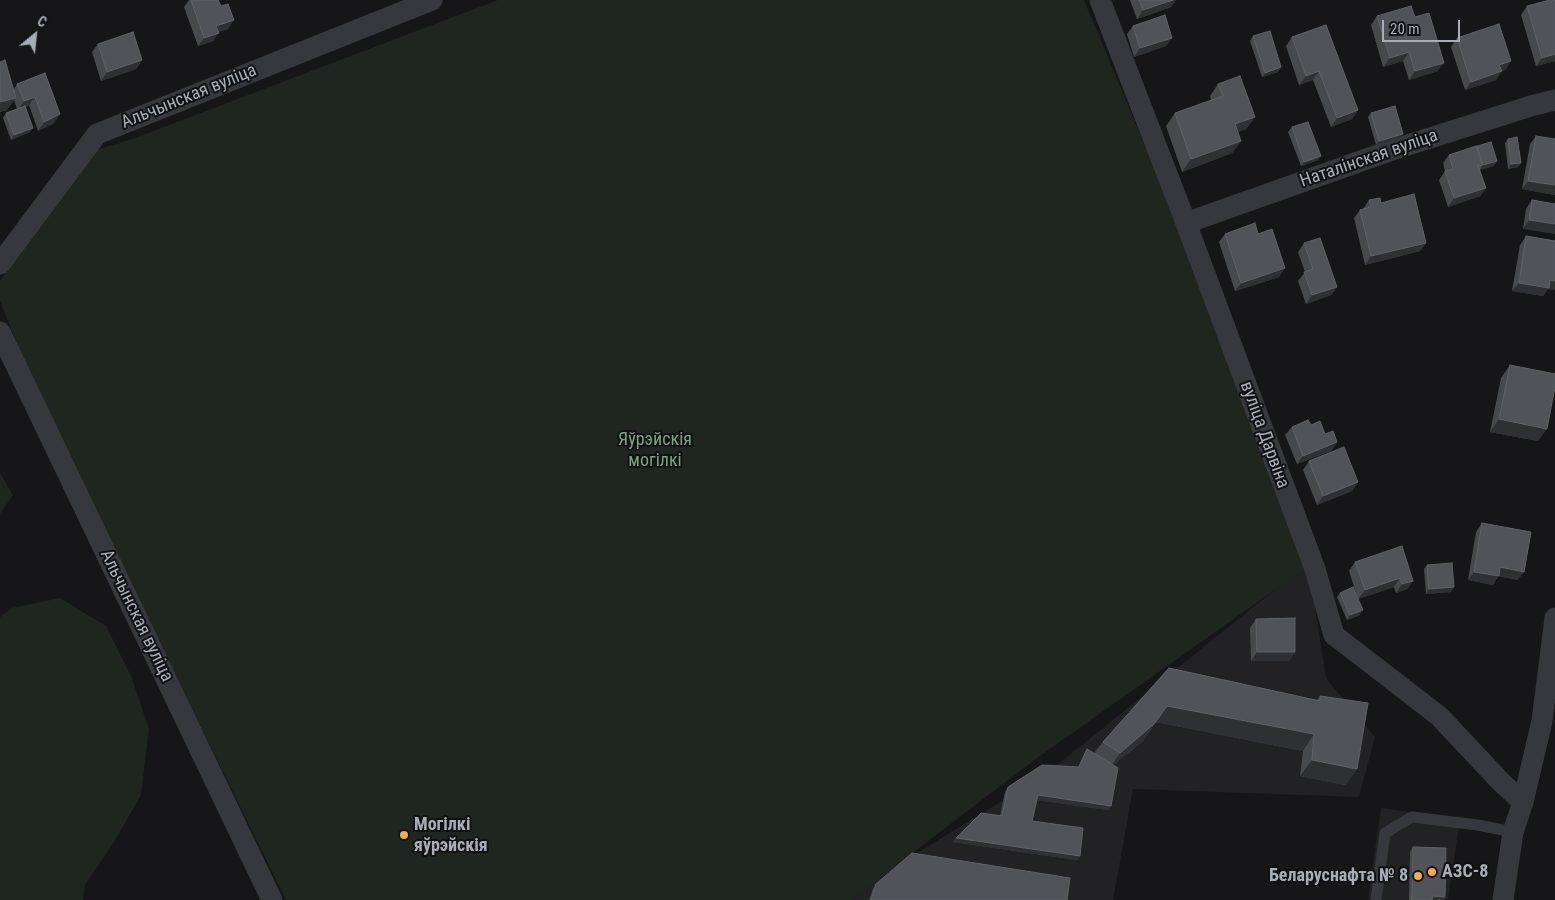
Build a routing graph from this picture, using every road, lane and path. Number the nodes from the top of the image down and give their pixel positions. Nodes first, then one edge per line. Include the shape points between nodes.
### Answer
1 (432, 0) edge
2 (1100, 0) edge
3 (1555, 100) edge
4 (1186, 223) junction
5 (0, 264) edge
6 (0, 332) edge
7 (1555, 618) edge
8 (1549, 722) edge
9 (1523, 802) junction
10 (1513, 832) junction
11 (272, 900) edge
12 (1376, 900) edge
13 (1503, 900) edge

1 - 5 street, Альчынская вуліца via 97,134
2 - 4 street, вуліца Дарвіна
3 - 4 street, Наталінская вуліца via 1389,151
4 - 9 street, вуліца Дарвіна via 1315,569 1334,635 1439,716
6 - 11 street, Альчынская вуліца
7 - 8 street
8 - 9 street
9 - 10 street
10 - 12 lane via 1412,817 1385,833
10 - 13 street

